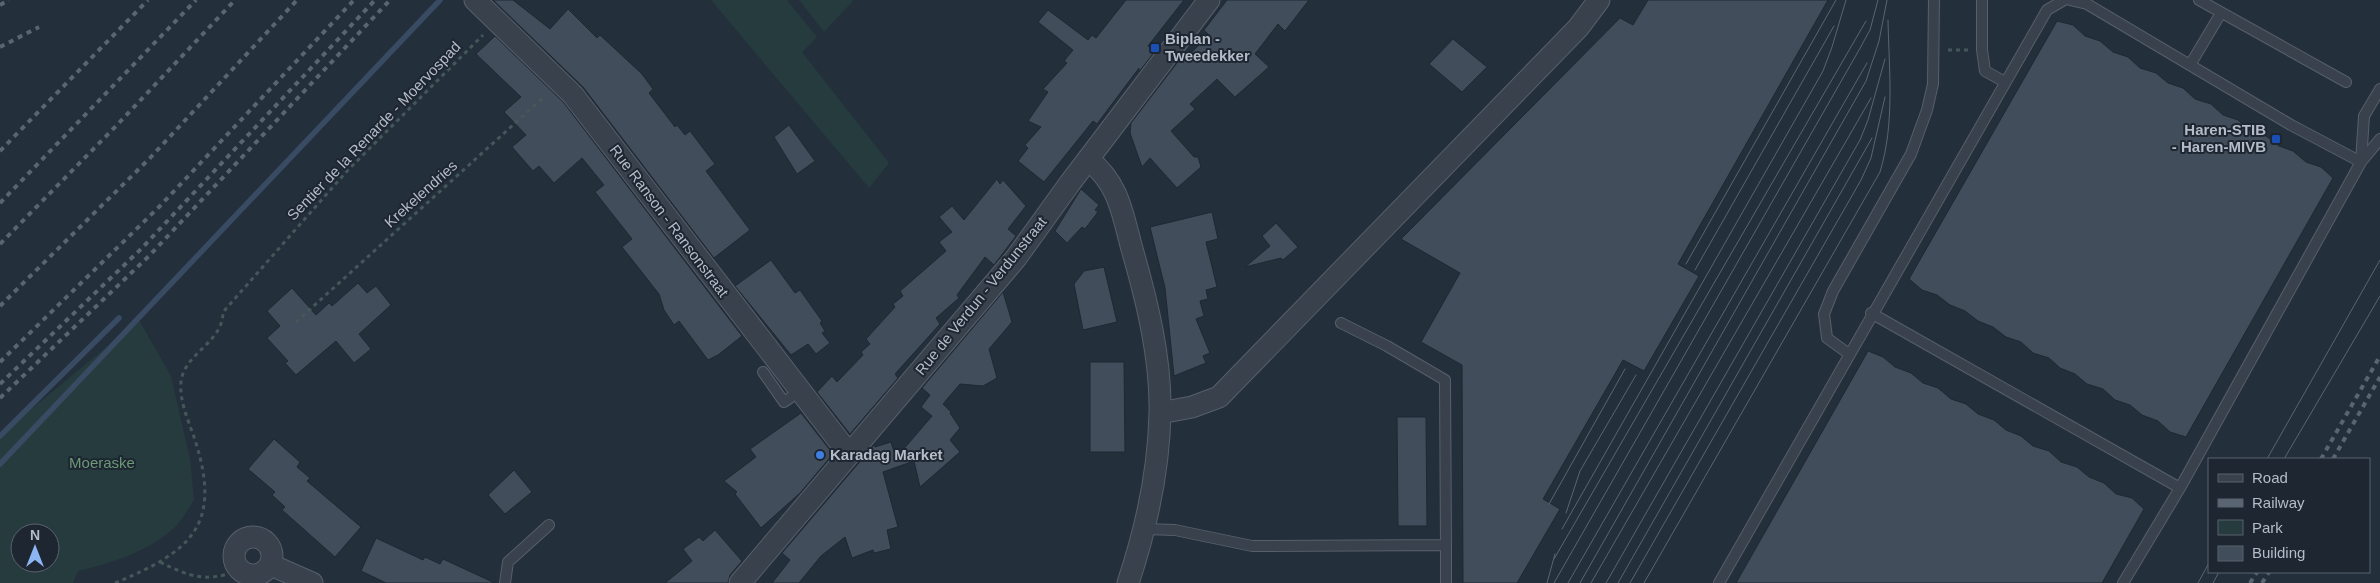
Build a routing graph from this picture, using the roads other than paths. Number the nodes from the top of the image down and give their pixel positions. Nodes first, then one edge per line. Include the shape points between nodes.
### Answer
1 (475, 0) edge
2 (1210, 0) edge
3 (1599, 0) edge
4 (1934, 0) edge
5 (1982, 0) edge
6 (2064, 0) edge
7 (2070, 0) edge
8 (2199, 0) edge
9 (2221, 12) junction
10 (2190, 65) junction
11 (2005, 82) junction
12 (2346, 82) dead end
13 (2380, 89) edge
14 (2380, 138) edge
15 (1088, 159) junction
16 (2361, 162) junction
17 (1871, 314) junction
18 (1341, 323) dead end
19 (1849, 354) junction
20 (764, 372) dead end
21 (800, 391) junction
22 (1160, 414) junction
23 (849, 454) junction
24 (2180, 488) junction
25 (549, 525) dead end
26 (1145, 529) junction
27 (1446, 545) junction
28 (271, 565) junction
29 (312, 583) edge
30 (505, 583) edge
31 (740, 583) edge
32 (1128, 583) edge
33 (1446, 583) edge
34 (1719, 583) edge
35 (2123, 583) edge

1 - 21 street, Rue Ranson - Ransonstraat via 573,95
2 - 15 street, Rue de Verdun - Verdunstraat
3 - 22 street via 1578,28 1219,397
4 - 19 lane via 1933,84 1927,110 1911,154 1833,291 1824,314 1827,338
5 - 11 lane via 1985,71
6 - 11 lane via 2047,10
7 - 10 lane via 2087,4
8 - 9 lane
9 - 10 lane
9 - 12 lane
10 - 16 lane
11 - 17 lane
13 - 16 lane via 2364,116
14 - 16 lane
15 - 22 street via 1101,169 1116,190 1151,326
15 - 23 street, Rue de Verdun - Verdunstraat via 1016,258
16 - 24 lane
17 - 19 lane
17 - 24 lane
18 - 27 lane via 1445,380
19 - 34 lane
20 - 21 lane via 784,402
21 - 23 street, Rue Ranson - Ransonstraat
22 - 26 street
23 - 31 street, Rue de Verdun - Verdunstraat
24 - 35 lane
25 - 30 lane via 508,562
26 - 27 lane via 1175,530 1252,546
26 - 32 street
27 - 33 lane
28 - 28 street via 256,574 248,574 239,570 234,550 242,540 254,538 268,545
28 - 29 street

